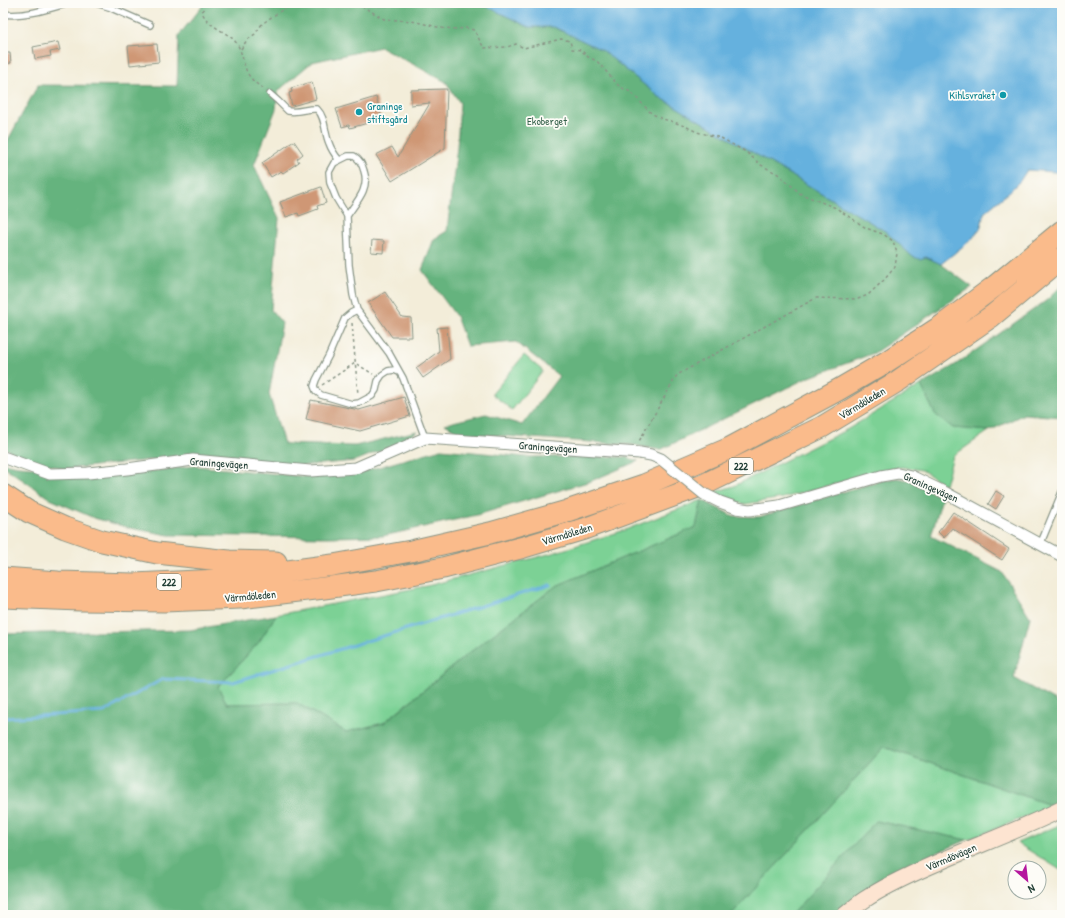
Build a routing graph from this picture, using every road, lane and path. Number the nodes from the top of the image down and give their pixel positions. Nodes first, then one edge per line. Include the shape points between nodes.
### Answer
1 (69, 3) edge
2 (96, 3) edge
3 (206, 3) edge
4 (293, 3) edge
5 (338, 3) edge
6 (3, 14) edge
7 (150, 25) dead end
8 (241, 49) junction
9 (270, 94) joint
10 (339, 160) junction
11 (347, 216) junction
12 (1061, 232) edge
13 (1062, 258) edge
14 (354, 312) junction
15 (355, 363) junction
16 (399, 372) junction
17 (380, 378) junction
18 (315, 390) junction
19 (359, 403) junction
20 (425, 438) junction
21 (637, 453) junction
22 (3, 457) edge
23 (1062, 492) edge
24 (3, 495) edge
25 (1040, 544) junction
26 (1062, 556) edge
27 (333, 564) junction
28 (3, 578) edge
29 (3, 597) edge
30 (80, 600) junction
31 (3, 601) edge
32 (1062, 809) edge
33 (845, 915) edge

1 - 6 lane via 37,11
2 - 7 lane
3 - 8 path via 202,12 205,20 234,40
4 - 8 path via 262,24
5 - 21 path via 360,6 384,19 474,30 484,48 516,44 524,48 562,39 570,42 572,49 581,50 597,61 618,85 631,92 651,113 696,132 721,138 778,174 802,194 836,208 866,228 893,241 897,253 895,267 868,295 858,299 816,298 677,375 637,444
8 - 9 path via 250,77
9 - 10 lane via 288,111 317,109 323,118 329,144
10 - 11 lane via 329,172 330,183
10 - 11 lane via 354,156 361,161 366,176 364,191
11 - 14 lane
12 - 27 highway, Värmdöleden / 222 via 943,325 838,390 730,448 644,485 566,511 490,533 411,551
13 - 30 highway, Värmdöleden / 222 via 992,316 898,381 822,427 703,485 584,529 443,568 369,582 240,598 164,601
14 - 15 path
14 - 16 lane via 389,353
14 - 18 lane via 345,318 316,380
15 - 17 path
15 - 18 path
15 - 19 path
16 - 17 lane via 388,371
16 - 20 lane
17 - 19 lane via 372,396
18 - 19 lane via 321,395 352,404
20 - 21 street, Graningevägen
20 - 22 street, Graningevägen via 356,468 310,471 194,460 127,470 50,474
21 - 25 street, Graningevägen, bridge via 661,459 704,494 720,502 749,510 779,506 898,473 911,476 946,493
23 - 25 lane
24 - 27 highway via 29,512 65,528 102,541 157,553 229,561
25 - 26 street, Graningevägen
27 - 28 highway, Värmdöleden / 222 via 218,580 134,584
29 - 30 highway, Värmdöleden / 222
30 - 31 highway
32 - 33 main road, Värmdövägen via 899,880 864,900

